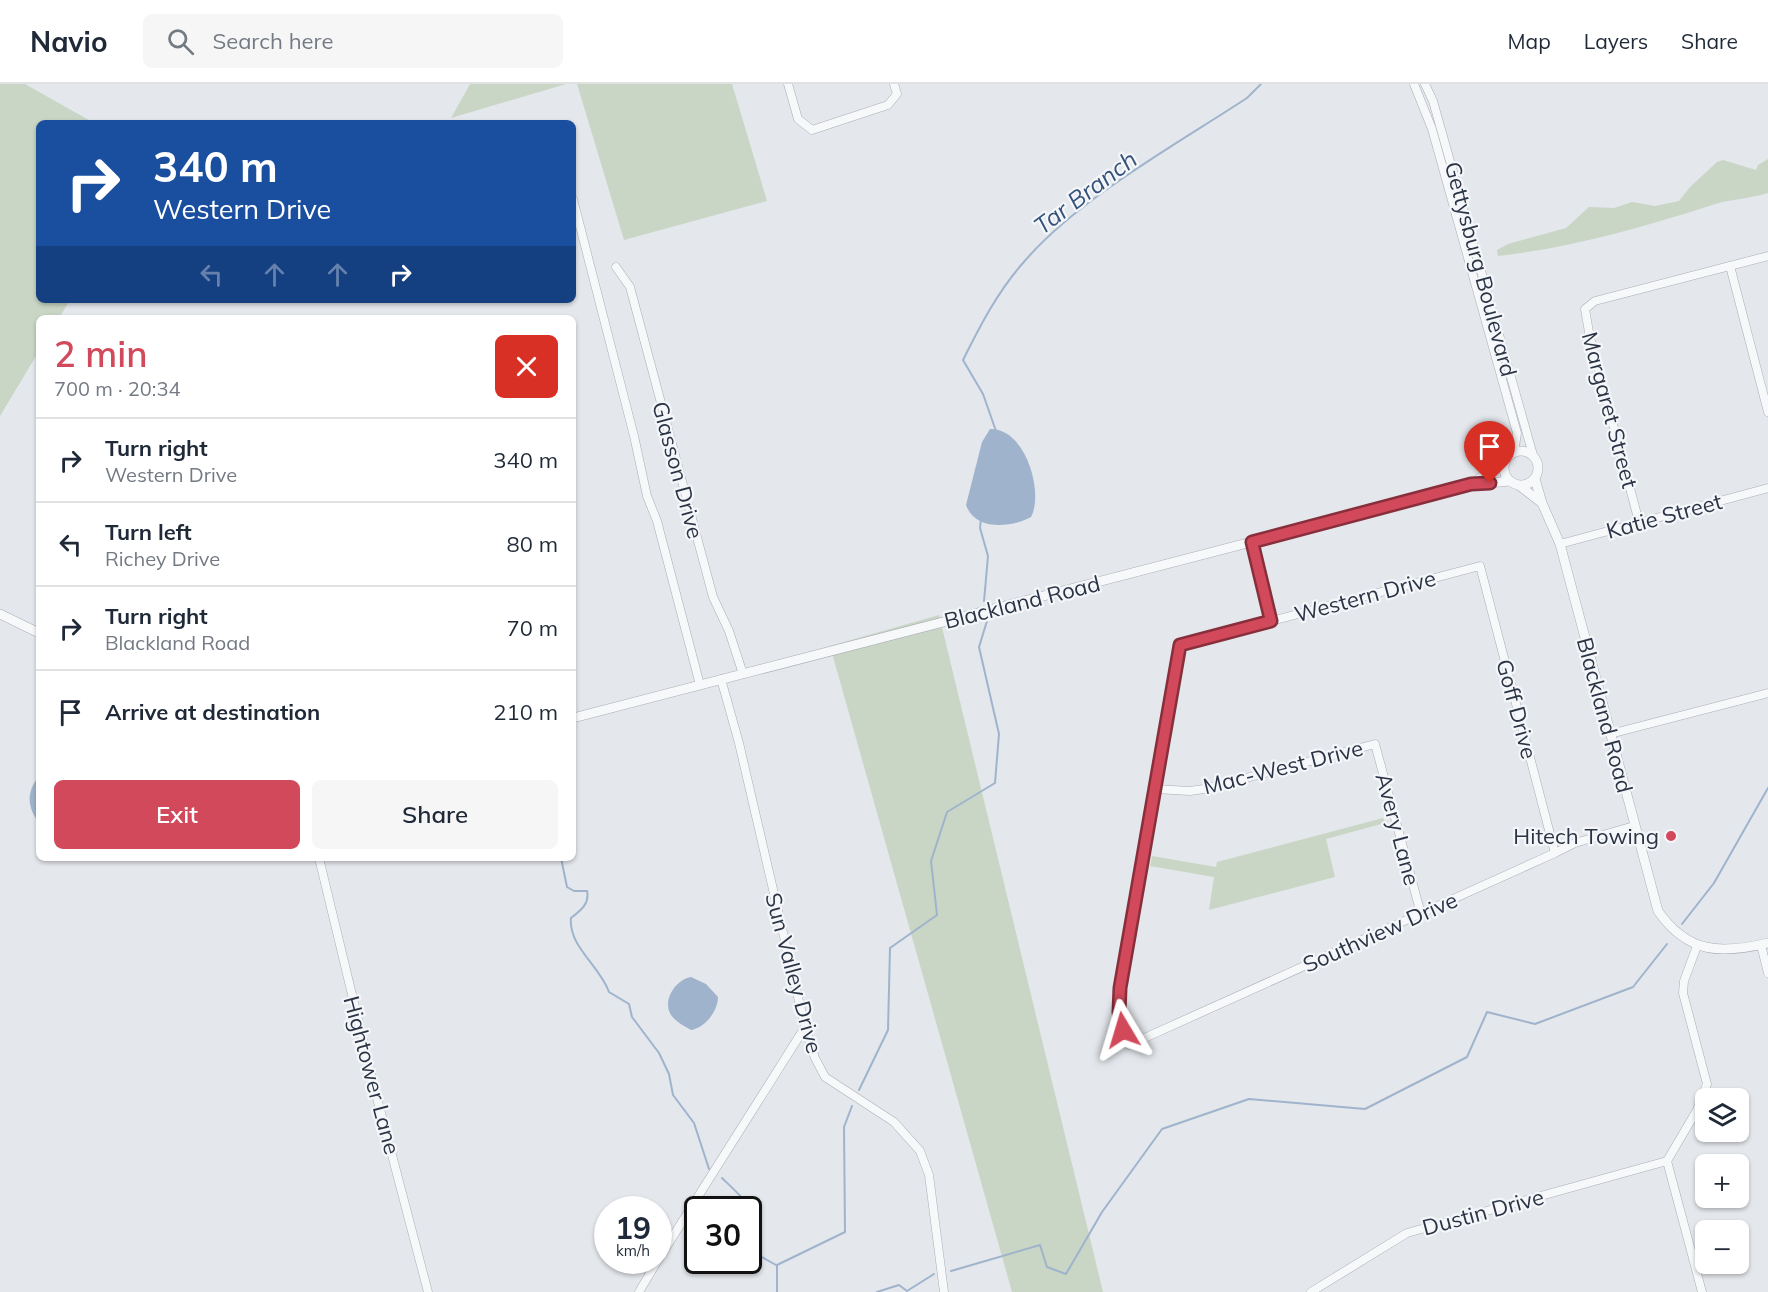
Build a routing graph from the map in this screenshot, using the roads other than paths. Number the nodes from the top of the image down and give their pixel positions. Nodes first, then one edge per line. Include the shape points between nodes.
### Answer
1 (788, 84) edge
2 (894, 84) edge
3 (1414, 84) edge
4 (1425, 84) edge
5 (1448, 149) junction
6 (1438, 152) junction
7 (1466, 210) junction
8 (576, 211) edge
9 (1454, 213) junction
10 (1768, 256) edge
11 (1730, 266) junction
12 (616, 267) dead end
13 (1768, 412) edge
14 (1514, 453) junction
15 (1533, 455) junction
16 (1505, 461) junction
17 (1535, 479) junction
18 (1509, 481) junction
19 (1471, 484) junction
20 (1520, 486) junction
21 (1768, 488) edge
22 (1542, 503) junction
23 (1639, 522) junction
24 (1252, 542) junction
25 (1560, 544) junction
26 (1480, 566) joint
27 (0, 614) edge
28 (1271, 621) junction
29 (36, 632) edge
30 (743, 674) junction
31 (721, 680) junction
32 (700, 685) junction
33 (1768, 693) edge
34 (576, 717) edge
35 (1610, 734) junction
36 (1375, 744) joint
37 (1155, 789) junction
38 (1634, 826) junction
39 (1555, 852) junction
40 (320, 861) edge
41 (1421, 914) junction
42 (1764, 944) edge
43 (1697, 946) junction
44 (1768, 973) edge
45 (805, 1027) junction
46 (1668, 1161) junction
47 (672, 1238) edge
48 (650, 1274) edge
49 (428, 1292) edge
50 (639, 1292) edge
51 (944, 1292) edge
52 (1311, 1292) edge
53 (1702, 1292) edge

1 - 2 street via 798,119 812,130 888,105 897,94
3 - 6 street, Gettysburg Boulevard
4 - 5 street, Gettysburg Boulevard
5 - 6 street
5 - 7 street, Gettysburg Boulevard
6 - 9 street, Gettysburg Boulevard
7 - 9 street
7 - 15 street, Gettysburg Boulevard
8 - 32 street via 646,496 657,521
9 - 14 street, Gettysburg Boulevard via 1517,433
10 - 11 street, Margaret Street
11 - 13 street
11 - 23 street, Margaret Street via 1595,301 1586,309 1590,338
12 - 30 street, Glasson Drive via 630,287 712,597
14 - 15 street
14 - 16 street
15 - 17 street via 1538,465
16 - 18 street via 1504,474
16 - 19 street, Blackland Road
17 - 20 street
17 - 22 street, Blackland Road
18 - 19 street, Blackland Road
18 - 20 street
19 - 24 street, Blackland Road
20 - 22 street, Blackland Road
21 - 23 street, Katie Street
22 - 25 street, Blackland Road
23 - 25 street, Katie Street
24 - 28 street
24 - 30 street, Blackland Road
25 - 35 street, Blackland Road
26 - 28 street, Western Drive
26 - 39 street, Goff Drive
27 - 29 street
28 - 37 street, Western Drive via 1180,645
30 - 31 street, Blackland Road
31 - 32 street, Blackland Road
31 - 45 street, Sun Valley Drive
32 - 34 street, Blackland Road
33 - 35 street
35 - 38 street, Blackland Road
36 - 37 street, Mac-West Drive via 1204,789
36 - 41 street, Avery Lane
37 - 41 street, Southview Drive via 1120,988 1119,1012 1129,1045
38 - 39 street, Southview Drive
38 - 43 street, Blackland Road via 1658,911 1672,928
39 - 41 street, Southview Drive
40 - 49 street, Hightower Lane
42 - 43 street, Blackland Road via 1731,950
42 - 44 street
43 - 46 street via 1683,993 1707,1084
45 - 47 street
45 - 51 street, Sun Valley Drive via 825,1077 894,1122 923,1157 931,1186
46 - 52 street, Dustin Drive via 1407,1233
46 - 53 street
48 - 50 street

